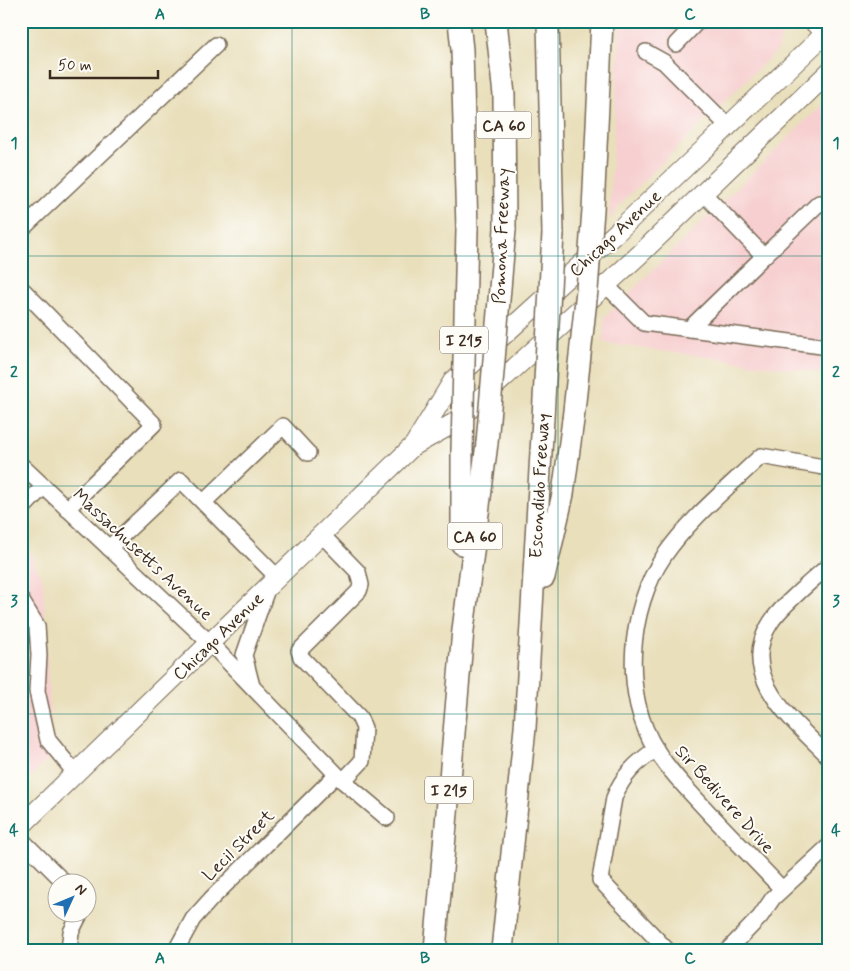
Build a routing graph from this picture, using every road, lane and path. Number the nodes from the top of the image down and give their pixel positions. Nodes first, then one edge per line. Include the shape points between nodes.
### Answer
1 (459, 21) edge
2 (496, 21) edge
3 (548, 21) edge
4 (602, 21) edge
5 (698, 21) edge
6 (824, 31) edge
7 (216, 44) dead end
8 (676, 44) dead end
9 (646, 52) dead end
10 (829, 72) edge
11 (728, 126) junction
12 (703, 193) junction
13 (829, 204) edge
14 (21, 230) edge
15 (764, 256) junction
16 (605, 284) junction
17 (21, 288) edge
18 (689, 329) junction
19 (829, 347) edge
20 (414, 445) junction
21 (308, 453) dead end
22 (21, 464) edge
23 (829, 468) edge
24 (44, 487) junction
25 (204, 502) junction
26 (67, 509) junction
27 (21, 510) edge
28 (322, 535) junction
29 (108, 548) junction
30 (829, 565) edge
31 (272, 583) junction
32 (21, 600) edge
33 (463, 630) junction
34 (530, 638) junction
35 (210, 644) junction
36 (253, 687) junction
37 (656, 750) junction
38 (829, 756) edge
39 (76, 774) junction
40 (340, 778) junction
41 (387, 818) dead end
42 (21, 826) edge
43 (21, 839) edge
44 (829, 846) edge
45 (56, 874) edge
46 (782, 889) junction
47 (75, 924) edge
48 (69, 950) edge
49 (176, 950) edge
50 (435, 950) edge
51 (502, 950) edge
52 (667, 950) edge
53 (728, 950) edge

1 - 33 highway, I 215, bridge via 467,229 462,451
2 - 33 highway, Pomona Freeway / CA 60, bridge via 504,95 505,229 487,443
3 - 34 highway, Escondido Freeway, bridge via 552,233
4 - 34 highway, bridge via 587,290 573,420 563,494
5 - 8 street
6 - 11 main road, Chicago Avenue
7 - 14 street
9 - 11 street via 664,62
10 - 12 main road, Chicago Avenue
11 - 20 main road, Chicago Avenue via 453,381
12 - 15 street
12 - 16 main road, Chicago Avenue
13 - 15 street via 818,203
15 - 18 street
16 - 18 street via 644,323
16 - 20 main road, Chicago Avenue via 454,423
17 - 26 street via 154,424
18 - 19 street
20 - 28 main road, Chicago Avenue
21 - 25 street via 283,426
22 - 24 street, Massachusetts Avenue
23 - 37 street, Sir Bedivere Drive via 761,456 692,522 663,557 641,603 633,654 638,700
24 - 26 street, Massachusetts Avenue
24 - 27 street
25 - 29 street via 181,480
25 - 31 street
26 - 29 street, Massachusetts Avenue
28 - 31 main road, Chicago Avenue
28 - 40 street, Lecil Street via 358,572 361,585 359,591 299,651 300,657 359,717 364,728 362,761
29 - 35 street, Massachusetts Avenue
30 - 38 street via 772,621 759,650 762,676 770,692
31 - 35 main road, Chicago Avenue
31 - 36 street via 244,655
32 - 39 street via 37,626 40,655 36,691 48,740
33 - 50 highway, I 215
34 - 51 highway, Escondido Freeway via 525,728
35 - 36 street, Massachusetts Avenue
35 - 39 main road, Chicago Avenue
36 - 40 street, Massachusetts Avenue
37 - 46 street, Sir Bedivere Drive via 684,786
37 - 52 street via 630,769 618,787 600,880
39 - 42 main road, Chicago Avenue
40 - 41 street, Massachusetts Avenue
40 - 49 street, Lecil Street via 211,898 193,919
43 - 45 street
44 - 46 street
46 - 53 street
47 - 48 street

